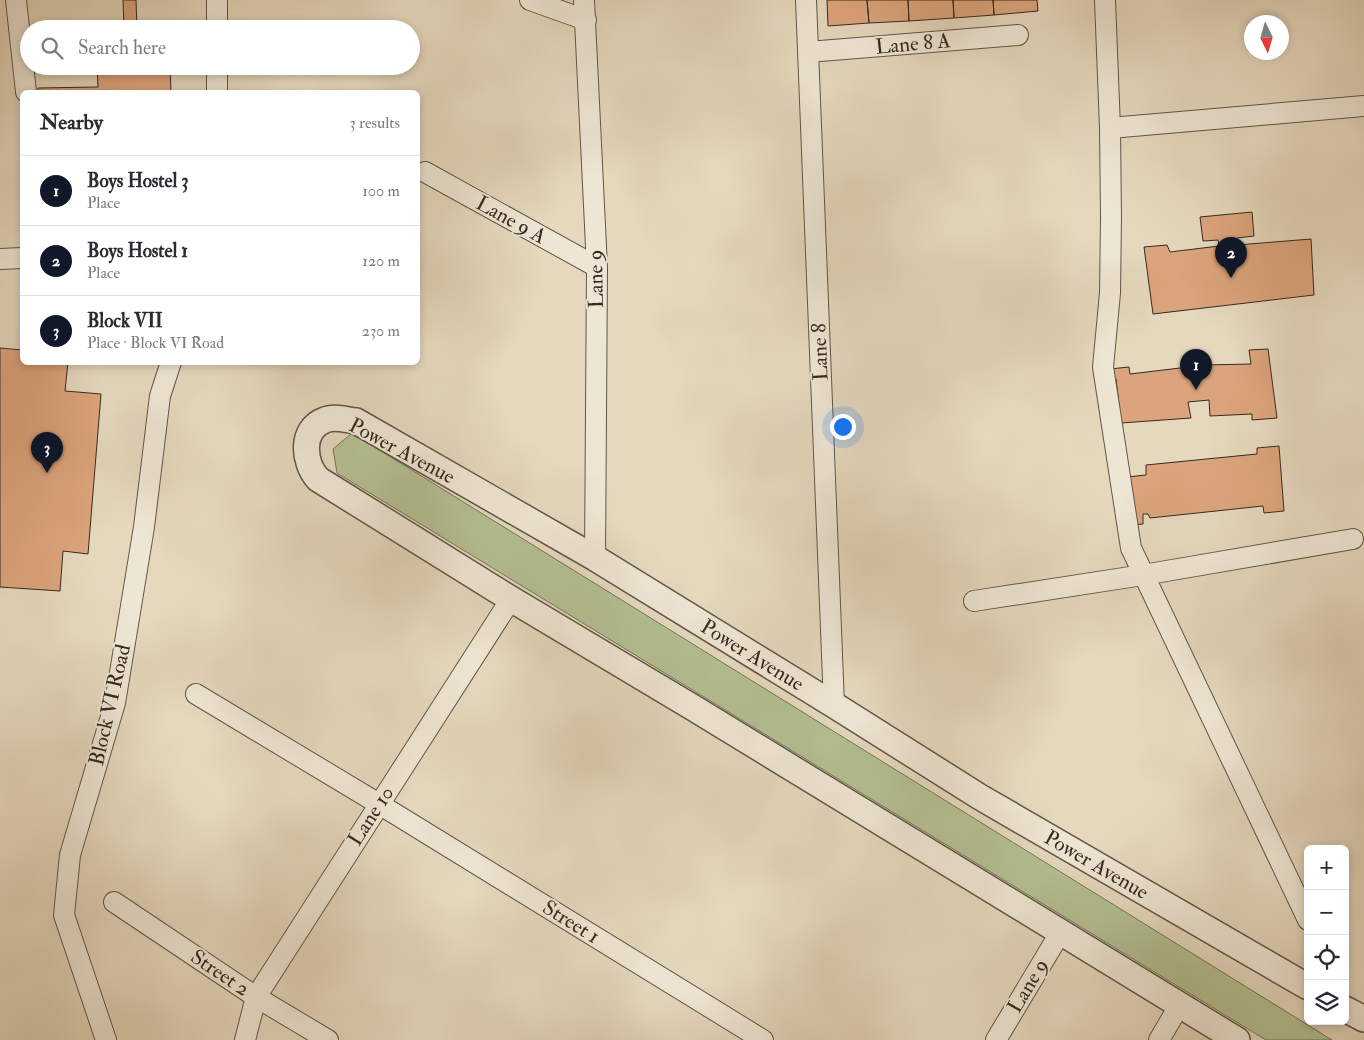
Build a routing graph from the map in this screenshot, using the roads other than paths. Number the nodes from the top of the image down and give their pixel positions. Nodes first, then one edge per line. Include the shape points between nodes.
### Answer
1 (16, 0) edge
2 (217, 0) edge
3 (530, 0) edge
4 (584, 0) edge
5 (806, 0) edge
6 (1105, 0) edge
7 (217, 20) edge
8 (586, 20) junction
9 (1018, 34) dead end
10 (20, 37) edge
11 (808, 52) junction
12 (24, 75) edge
13 (217, 75) edge
14 (26, 90) edge
15 (217, 90) edge
16 (1364, 106) edge
17 (1110, 128) junction
18 (425, 172) dead end
19 (20, 258) edge
20 (0, 259) edge
21 (597, 267) junction
22 (169, 365) edge
23 (1353, 539) dead end
24 (595, 558) junction
25 (1143, 575) junction
26 (510, 599) junction
27 (974, 601) dead end
28 (196, 694) dead end
29 (834, 705) junction
30 (379, 804) junction
31 (114, 902) dead end
32 (1304, 912) edge
33 (1060, 933) junction
34 (1304, 985) edge
35 (256, 997) junction
36 (1179, 1006) junction
37 (1349, 1011) edge
38 (1364, 1019) edge
39 (106, 1040) edge
40 (245, 1040) edge
41 (328, 1040) edge
42 (763, 1040) edge
43 (996, 1040) edge
44 (1159, 1040) edge
45 (1237, 1040) edge

1 - 10 street
2 - 7 street
3 - 8 street
4 - 8 street, Lane 9
5 - 11 street, Lane 8
6 - 17 street
8 - 21 street, Lane 9
9 - 11 street, Lane 8 A
11 - 29 street, Lane 8
12 - 14 street
13 - 15 street
16 - 17 street
17 - 25 street via 1110,293 1103,367 1130,548
18 - 21 street, Lane 9 A
19 - 20 street
21 - 24 street, Lane 9
22 - 39 street, Block VI Road via 160,396 144,527 115,703 70,855 64,915
23 - 25 street
24 - 26 street, Power Avenue via 356,421 325,419 315,426 307,438 307,457 311,472 318,479
24 - 29 street, Power Avenue
25 - 27 street
25 - 32 street
26 - 30 street, Lane 10
26 - 33 street, Power Avenue
28 - 30 street, Street 1
29 - 34 street, Power Avenue via 980,798
30 - 35 street, Lane 10
30 - 42 street, Street 1
31 - 35 street, Street 2
33 - 36 street, Power Avenue
33 - 43 street, Lane 9
35 - 40 street, Lane 10
35 - 41 street, Street 2
36 - 44 street
36 - 45 street, Power Avenue
37 - 38 street

